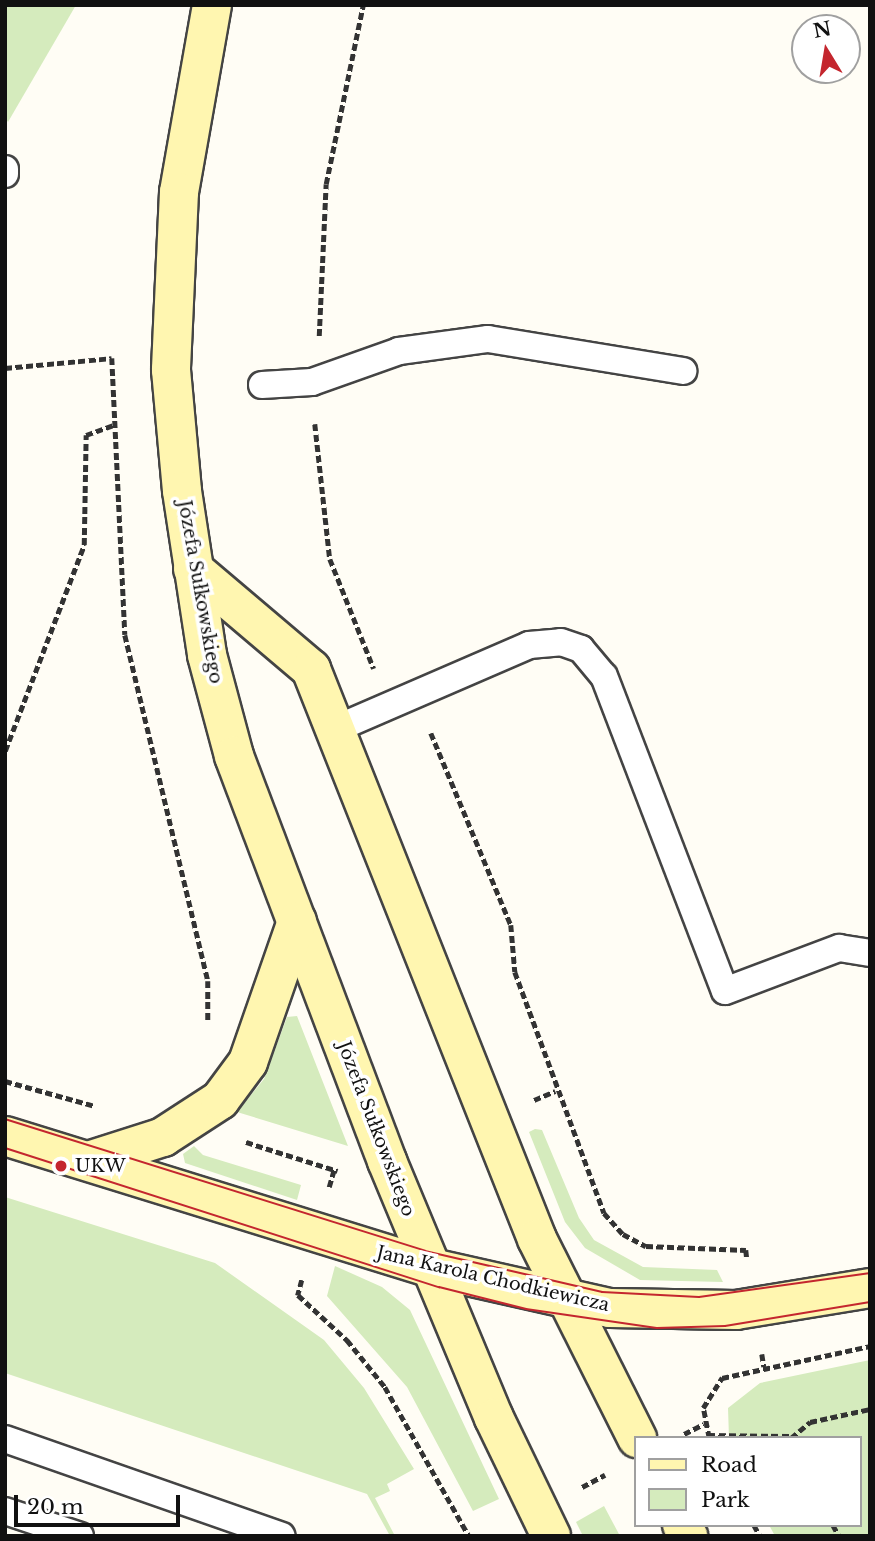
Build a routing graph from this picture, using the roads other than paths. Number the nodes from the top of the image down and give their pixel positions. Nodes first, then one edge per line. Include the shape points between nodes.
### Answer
1 (212, 5) edge
2 (683, 370) dead end
3 (262, 385) dead end
4 (193, 569) junction
5 (333, 730) junction
6 (297, 922) junction
7 (870, 953) edge
8 (5, 1136) edge
9 (88, 1161) junction
10 (432, 1268) junction
11 (870, 1289) edge
12 (566, 1300) junction
13 (637, 1436) edge
14 (5, 1438) edge
15 (5, 1511) edge
16 (80, 1536) edge
17 (282, 1536) edge
18 (551, 1536) edge

1 - 4 main road, Józefa Sułkowskiego via 178,192 171,370
2 - 3 lane via 488,339 399,351 312,382
4 - 5 main road via 311,670
4 - 6 main road, Józefa Sułkowskiego via 207,655 234,756
5 - 7 lane via 529,645 561,642 581,649 604,676 724,991 839,948
5 - 12 main road
6 - 9 main road via 248,1062 220,1100 163,1138
6 - 10 main road, Józefa Sułkowskiego
8 - 9 main road, Jana Karola Chodkiewicza
9 - 10 main road, Jana Karola Chodkiewicza
10 - 12 main road, Jana Karola Chodkiewicza
10 - 18 main road, Józefa Sułkowskiego
11 - 12 main road, Jana Karola Chodkiewicza via 702,1312 610,1308
12 - 13 main road
14 - 17 lane
15 - 16 lane

